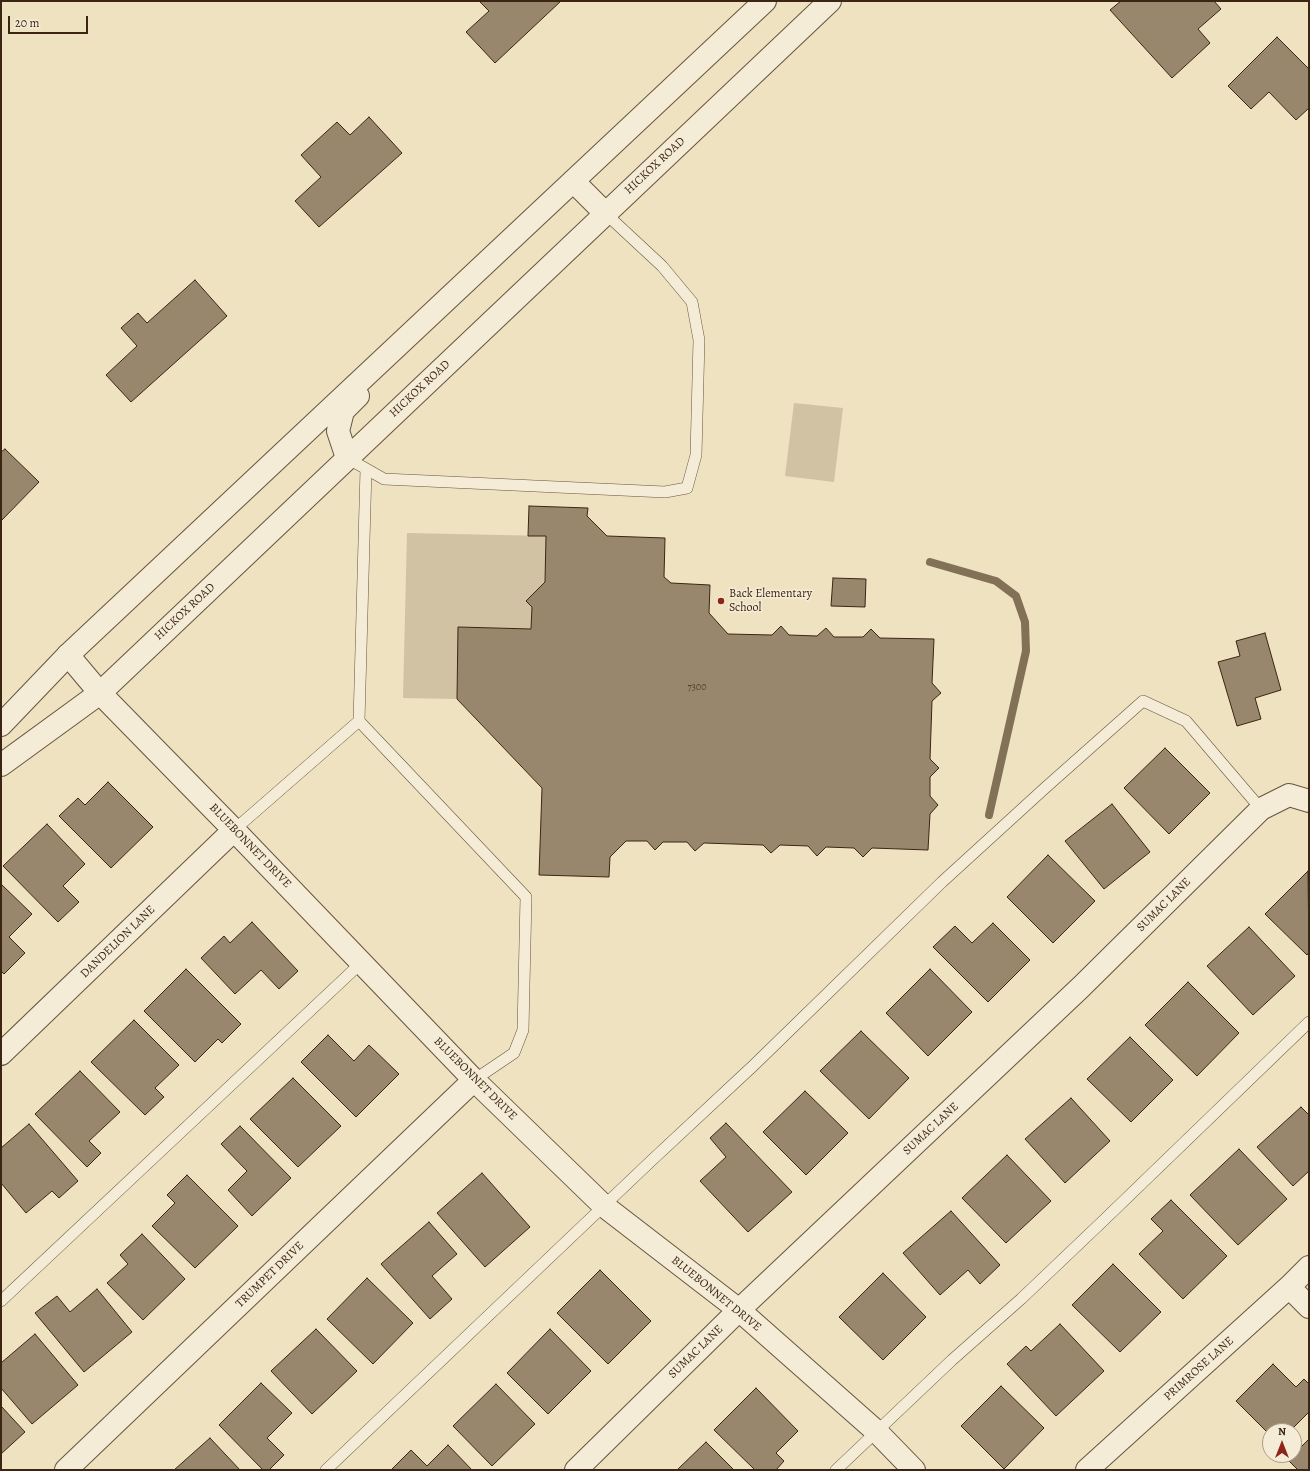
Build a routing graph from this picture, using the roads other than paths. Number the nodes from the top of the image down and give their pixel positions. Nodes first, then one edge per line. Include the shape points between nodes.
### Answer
1 (764, 1) edge
2 (830, 1) edge
3 (573, 181) junction
4 (605, 213) junction
5 (523, 227) junction
6 (347, 458) junction
7 (366, 469) junction
8 (68, 654) junction
9 (100, 693) junction
10 (359, 721) junction
11 (1, 725) edge
12 (1, 765) edge
13 (1299, 798) edge
14 (1261, 809) junction
15 (234, 830) junction
16 (361, 963) junction
17 (1309, 1022) edge
18 (1, 1054) edge
19 (474, 1080) junction
20 (604, 1206) junction
21 (1309, 1267) edge
22 (1289, 1287) junction
23 (1, 1301) edge
24 (1309, 1307) edge
25 (739, 1310) junction
26 (877, 1432) junction
27 (66, 1470) edge
28 (326, 1470) edge
29 (576, 1470) edge
30 (836, 1470) edge
31 (914, 1470) edge
32 (1087, 1470) edge

1 - 3 street
2 - 4 street, HICKOX ROAD
3 - 4 street
3 - 5 street
4 - 6 street, HICKOX ROAD
4 - 7 lane via 662,266 692,302 699,340 696,455 687,488 665,492 384,479
5 - 6 street via 517,249 343,411 338,431
5 - 8 street
6 - 7 lane
6 - 9 street, HICKOX ROAD
7 - 10 lane
8 - 9 street, BLUEBONNET DRIVE
8 - 11 street
9 - 12 street, HICKOX ROAD
9 - 15 street, BLUEBONNET DRIVE
10 - 15 lane
10 - 19 lane via 526,897 523,1030 514,1053
13 - 14 street, SUMAC LANE
14 - 20 lane via 1186,721 1143,701 942,882 765,1055
14 - 25 street, SUMAC LANE via 1081,987
15 - 16 street, BLUEBONNET DRIVE
15 - 18 street, DANDELION LANE
16 - 19 street, BLUEBONNET DRIVE
16 - 23 lane
17 - 26 lane via 1105,1219
19 - 20 street, BLUEBONNET DRIVE
19 - 27 street, TRUMPET DRIVE
20 - 25 street, BLUEBONNET DRIVE
20 - 28 lane
21 - 22 street, PRIMROSE LANE
22 - 24 street
22 - 32 street, PRIMROSE LANE
25 - 26 street, BLUEBONNET DRIVE
25 - 29 street, SUMAC LANE
26 - 30 lane
26 - 31 street, BLUEBONNET DRIVE

